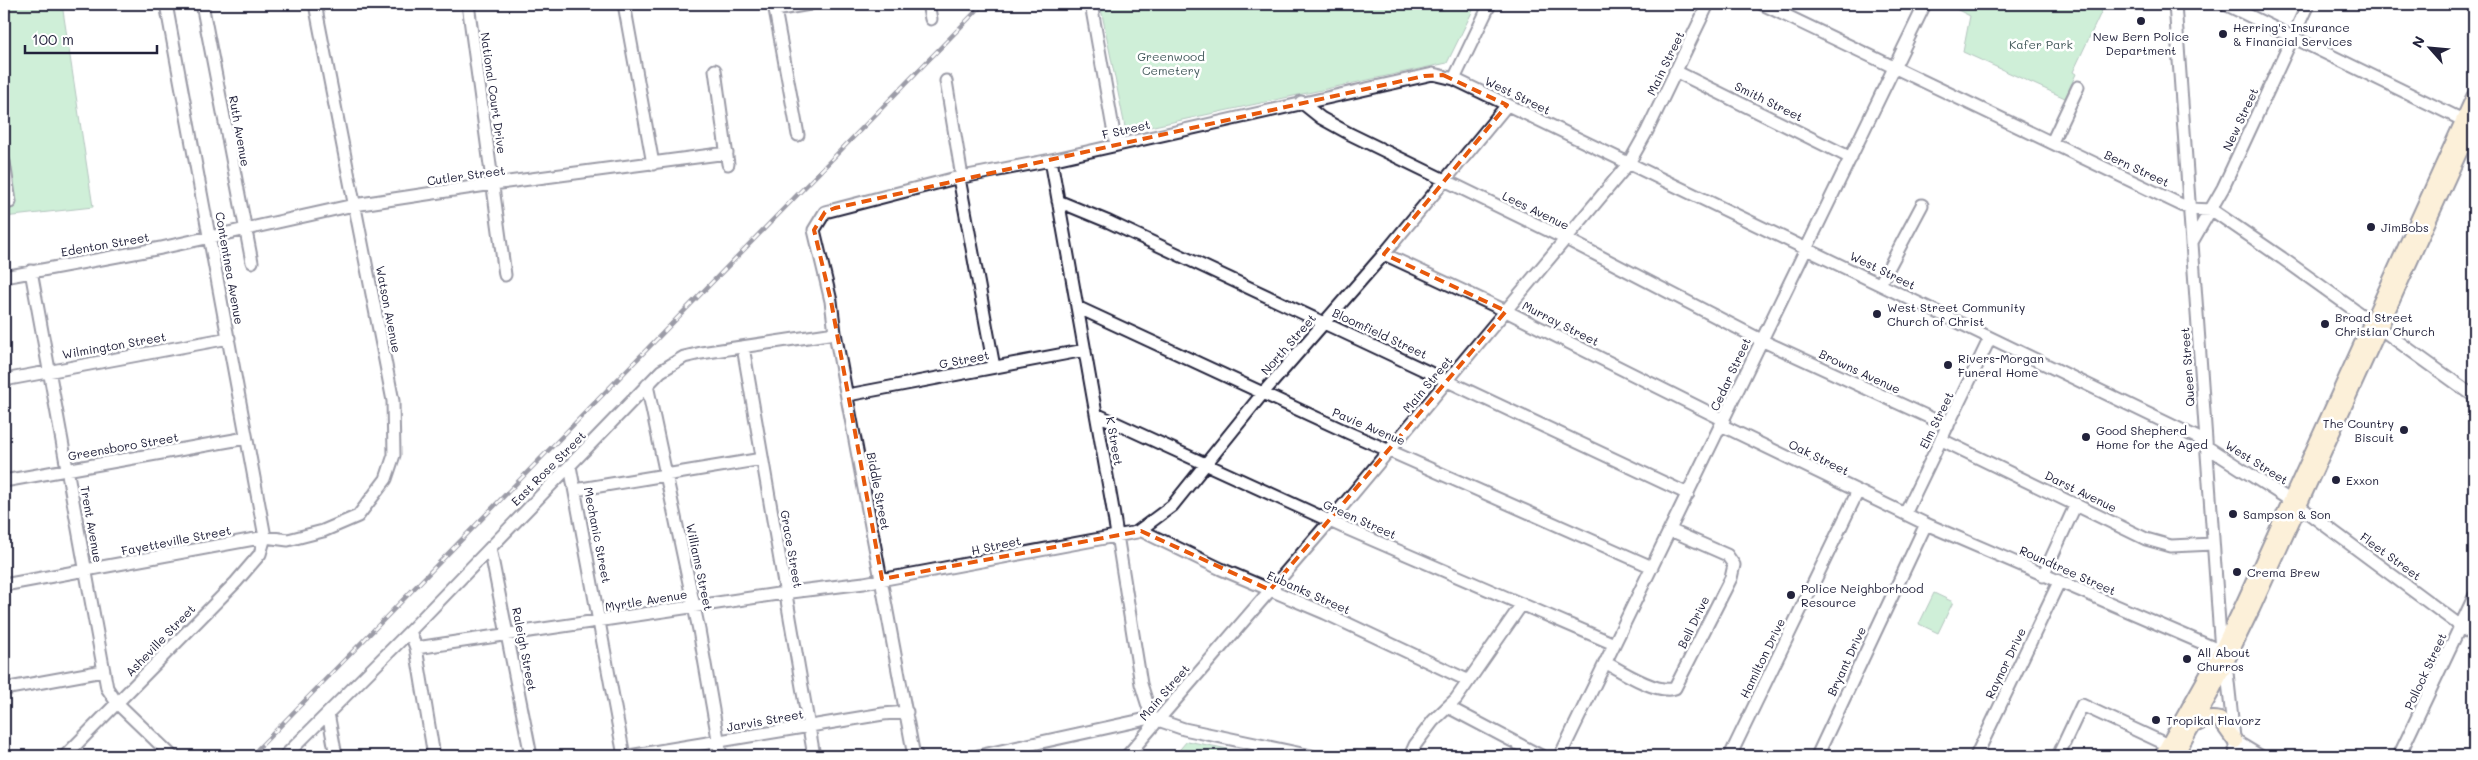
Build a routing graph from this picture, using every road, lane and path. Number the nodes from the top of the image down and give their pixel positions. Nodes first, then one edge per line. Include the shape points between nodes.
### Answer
1 (166, 4) edge
2 (202, 4) edge
3 (315, 4) edge
4 (468, 4) edge
5 (624, 4) edge
6 (810, 4) edge
7 (928, 4) edge
8 (1091, 4) edge
9 (1490, 4) edge
10 (1708, 4) edge
11 (1762, 4) edge
12 (1925, 4) edge
13 (2175, 4) edge
14 (2225, 4) edge
15 (2308, 4) edge
16 (774, 7) edge
17 (931, 19) dead end
18 (2292, 37) junction
19 (1894, 68) junction
20 (715, 70) dead end
21 (1675, 71) junction
22 (1454, 79) junction
23 (946, 81) dead end
24 (2078, 87) dead end
25 (2474, 97) edge
26 (1300, 102) junction
27 (1507, 105) junction
28 (2471, 122) edge
29 (798, 135) dead end
30 (2052, 142) junction
31 (1116, 145) junction
32 (1850, 158) junction
33 (1051, 160) junction
34 (4, 162) edge
35 (1629, 163) junction
36 (653, 164) junction
37 (960, 178) junction
38 (1444, 181) junction
39 (493, 184) junction
40 (1058, 201) junction
41 (10, 202) dead end
42 (354, 205) junction
43 (1922, 205) dead end
44 (2190, 208) junction
45 (2212, 210) junction
46 (244, 230) junction
47 (814, 230) joint
48 (211, 236) junction
49 (1567, 240) junction
50 (2192, 242) junction
51 (1806, 248) junction
52 (1384, 254) junction
53 (252, 262) dead end
54 (31, 271) junction
55 (505, 275) dead end
56 (4, 276) edge
57 (1880, 284) junction
58 (1077, 307) junction
59 (1506, 311) junction
60 (1325, 323) junction
61 (2375, 325) junction
62 (835, 333) junction
63 (229, 338) junction
64 (1990, 338) junction
65 (1761, 340) junction
66 (743, 347) junction
67 (1085, 350) junction
68 (994, 367) junction
69 (50, 371) junction
70 (4, 380) edge
71 (1448, 381) junction
72 (647, 385) junction
73 (1263, 393) junction
74 (848, 395) junction
75 (2474, 396) edge
76 (1096, 414) junction
77 (1722, 422) junction
78 (1948, 426) junction
79 (246, 438) junction
80 (1942, 440) junction
81 (2206, 447) junction
82 (1390, 450) junction
83 (762, 460) junction
84 (1205, 464) junction
85 (570, 466) junction
86 (68, 470) junction
87 (667, 476) junction
88 (4, 481) edge
89 (575, 490) junction
90 (1858, 491) junction
91 (1688, 494) junction
92 (2295, 503) junction
93 (2076, 504) junction
94 (1905, 514) junction
95 (1330, 521) junction
96 (1926, 524) junction
97 (1140, 530) junction
98 (1670, 530) junction
99 (1116, 535) junction
100 (265, 537) junction
101 (2214, 544) junction
102 (490, 548) junction
103 (1652, 567) junction
104 (86, 570) junction
105 (2043, 576) junction
106 (882, 579) junction
107 (2059, 582) junction
108 (4, 585) edge
109 (1270, 590) junction
110 (785, 593) junction
111 (2474, 597) edge
112 (1522, 604) junction
113 (694, 606) junction
114 (600, 622) junction
115 (2462, 625) junction
116 (410, 631) junction
117 (508, 636) junction
118 (2474, 636) edge
119 (1614, 644) junction
120 (416, 648) junction
121 (2223, 657) junction
122 (1605, 662) junction
123 (103, 671) junction
124 (1467, 680) junction
125 (4, 689) edge
126 (117, 703) junction
127 (1448, 707) junction
128 (328, 712) junction
129 (907, 712) junction
130 (1154, 721) junction
131 (808, 727) junction
132 (2192, 727) junction
133 (2235, 741) junction
134 (718, 742) junction
135 (2168, 752) edge
136 (65, 756) edge
137 (172, 756) edge
138 (285, 756) edge
139 (336, 756) edge
140 (434, 756) edge
141 (532, 756) edge
142 (624, 756) edge
143 (629, 756) edge
144 (721, 756) edge
145 (814, 756) edge
146 (917, 756) edge
147 (978, 756) edge
148 (1128, 756) edge
149 (1311, 756) edge
150 (1410, 756) edge
151 (1541, 756) edge
152 (1560, 756) edge
153 (1730, 756) edge
154 (1817, 756) edge
155 (1976, 756) edge
156 (2058, 756) edge
157 (2236, 756) edge
158 (2260, 756) edge
159 (2399, 756) edge

1 - 48 street, Contentnea Avenue
2 - 46 street, Ruth Avenue
3 - 42 street, Watson Avenue
4 - 39 street, National Court Drive
5 - 36 street
6 - 16 street
7 - 17 street
8 - 31 street
9 - 22 street
10 - 21 street, Main Street
11 - 19 street, Bern Street
12 - 19 street, Cedar Street
13 - 44 street, Queen Street
14 - 18 street
15 - 18 street, New Street
16 - 29 street
18 - 28 street
18 - 45 street, New Street
19 - 30 street, Bern Street
19 - 32 street, Cedar Street
20 - 36 street, Cutler Street via 727,159
21 - 32 street, Smith Street
21 - 35 street, Main Street
22 - 26 street, F Street via 1433,74
22 - 27 street, West Street
23 - 37 street
24 - 30 street
25 - 28 main road
26 - 31 street, F Street
26 - 38 street, Lees Avenue via 1350,134
27 - 35 street, West Street
27 - 38 street, North Street
28 - 61 main road
30 - 44 street, Bern Street
31 - 33 street, F Street
32 - 51 street, Cedar Street
33 - 37 street, F Street
33 - 40 street, K Street
34 - 41 street
35 - 49 street, Main Street
35 - 51 street, West Street
36 - 39 street, Cutler Street
37 - 47 street, F Street via 835,208 825,212
37 - 68 street
38 - 49 street, Lees Avenue
38 - 52 street, North Street
39 - 42 street, Cutler Street
39 - 55 street, National Court Drive
40 - 58 street, K Street
40 - 60 street, Bloomfield Street
42 - 46 street, Cutler Street
42 - 100 street, Watson Avenue via 393,401 394,455 386,479 358,516 323,531 288,540
43 - 57 street
44 - 45 street, Bern Street
44 - 50 street, Queen Street
45 - 50 street, New Street
45 - 61 street, Bern Street
46 - 48 street, Cutler Street
46 - 53 street, Ruth Avenue
47 - 62 street, Biddle Street
48 - 54 street, Edenton Street
48 - 63 street, Contentnea Avenue
49 - 59 street, Main Street
49 - 65 street, Lees Avenue
50 - 81 street, Queen Street
51 - 57 street, West Street
51 - 65 street, Cedar Street
52 - 59 street, Murray Street
52 - 60 street, North Street
54 - 56 street, Edenton Street
54 - 69 street, Trent Avenue
57 - 64 street, West Street
58 - 67 street, K Street
58 - 73 street, Pavie Avenue
59 - 71 street, Main Street
59 - 77 street, Murray Street
60 - 71 street, Bloomfield Street
60 - 73 street, North Street
61 - 75 street, Bern Street
61 - 92 main road
62 - 66 street, East Rose Street
62 - 74 street, Biddle Street
63 - 69 street, Wilmington Street
63 - 79 street, Contentnea Avenue
64 - 78 street, Elm Street
64 - 81 street, West Street via 2155,416 2198,438
65 - 77 street, Cedar Street
65 - 78 street, Browns Avenue
66 - 72 street, East Rose Street via 684,357 661,371
66 - 83 street, Grace Street
67 - 68 street, G Street
67 - 76 street, K Street
68 - 74 street, G Street
69 - 70 street, Wilmington Street
69 - 86 street, Trent Avenue
71 - 82 street, Main Street
71 - 91 street, Bloomfield Street
72 - 85 street, East Rose Street
72 - 87 street, Williams Street
73 - 82 street, Pavie Avenue
73 - 84 street, North Street
74 - 106 street, Biddle Street
76 - 84 street, Green Street
76 - 99 street, K Street
77 - 90 street, Oak Street
77 - 91 street, Cedar Street
78 - 80 street, Elm Street
79 - 86 street, Greensboro Street
79 - 100 street, Contentnea Avenue
80 - 93 street, Darst Avenue
80 - 94 street, Elm Street
81 - 92 street, West Street
81 - 101 street, Queen Street
82 - 95 street, Main Street
82 - 103 street, Pavie Avenue
83 - 87 street
83 - 110 street, Grace Street
84 - 95 street, Green Street
84 - 97 street, North Street via 1164,514
85 - 89 street, Mechanic Street
85 - 102 street, East Rose Street
86 - 88 street, Greensboro Street
86 - 104 street, Trent Avenue
87 - 89 street
87 - 113 street, Williams Street
89 - 114 street, Mechanic Street
90 - 94 street, Oak Street
90 - 153 street, Hamilton Drive
91 - 98 street, Cedar Street
92 - 115 street, Fleet Street
92 - 121 main road
93 - 101 street, Darst Avenue via 2154,542 2171,546
93 - 105 street
94 - 96 street, Roundtree Street
95 - 109 street, Main Street
95 - 112 street, Green Street
96 - 105 street, Roundtree Street
96 - 154 street, Bryant Drive
97 - 99 street, North Street
97 - 109 street, Eubanks Street
98 - 103 street, Cedar Street
98 - 122 street, Bell Drive via 1727,555 1734,565 1731,578 1675,688 1660,689
99 - 106 street, H Street
99 - 130 street, K Street via 1141,684
100 - 104 street, Fayetteville Street
100 - 126 street, Asheville Street via 260,554 236,582
101 - 121 street, Queen Street
102 - 116 street, East Rose Street
102 - 117 street, Raleigh Street
103 - 119 street, Cedar Street
104 - 108 street, Fayetteville Street
104 - 123 street, Trent Avenue
105 - 107 street, Roundtree Street
106 - 110 street, Myrtle Avenue
106 - 129 street, Biddle Street
107 - 121 street, Roundtree Street
107 - 155 street, Raynor Drive
109 - 124 street, Eubanks Street
109 - 130 street, Main Street
110 - 113 street, Myrtle Avenue
110 - 131 street, Grace Street
111 - 115 street, Pollock Street
112 - 119 street, Green Street
112 - 124 street
113 - 114 street, Myrtle Avenue
113 - 134 street, Williams Street
114 - 117 street, Myrtle Avenue
114 - 142 street, Mechanic Street
115 - 118 street, Fleet Street
115 - 159 street, Pollock Street
116 - 120 street
116 - 128 street, East Rose Street
117 - 120 street, Myrtle Avenue
117 - 141 street, Raleigh Street
119 - 122 street, Cedar Street
120 - 140 street
121 - 132 main road
121 - 133 street, Queen Street
121 - 135 main road
122 - 152 street, Cedar Street
123 - 125 street
123 - 126 street, Trent Avenue via 107,688
124 - 127 street
126 - 136 street, Asheville Street
126 - 137 street, Trent Avenue
127 - 150 street via 1415,744
127 - 151 street
128 - 138 street, East Rose Street
128 - 139 street
129 - 131 street, Jarvis Street
129 - 146 street, Biddle Street via 913,751
130 - 147 street
130 - 148 street, Main Street
130 - 149 street
131 - 134 street, Jarvis Street
131 - 145 street, Grace Street
132 - 133 main road via 2204,720 2220,720
132 - 135 main road
133 - 157 street, Queen Street
133 - 158 street
134 - 143 street, Jarvis Street
134 - 144 street, Williams Street
135 - 156 street via 2082,705

